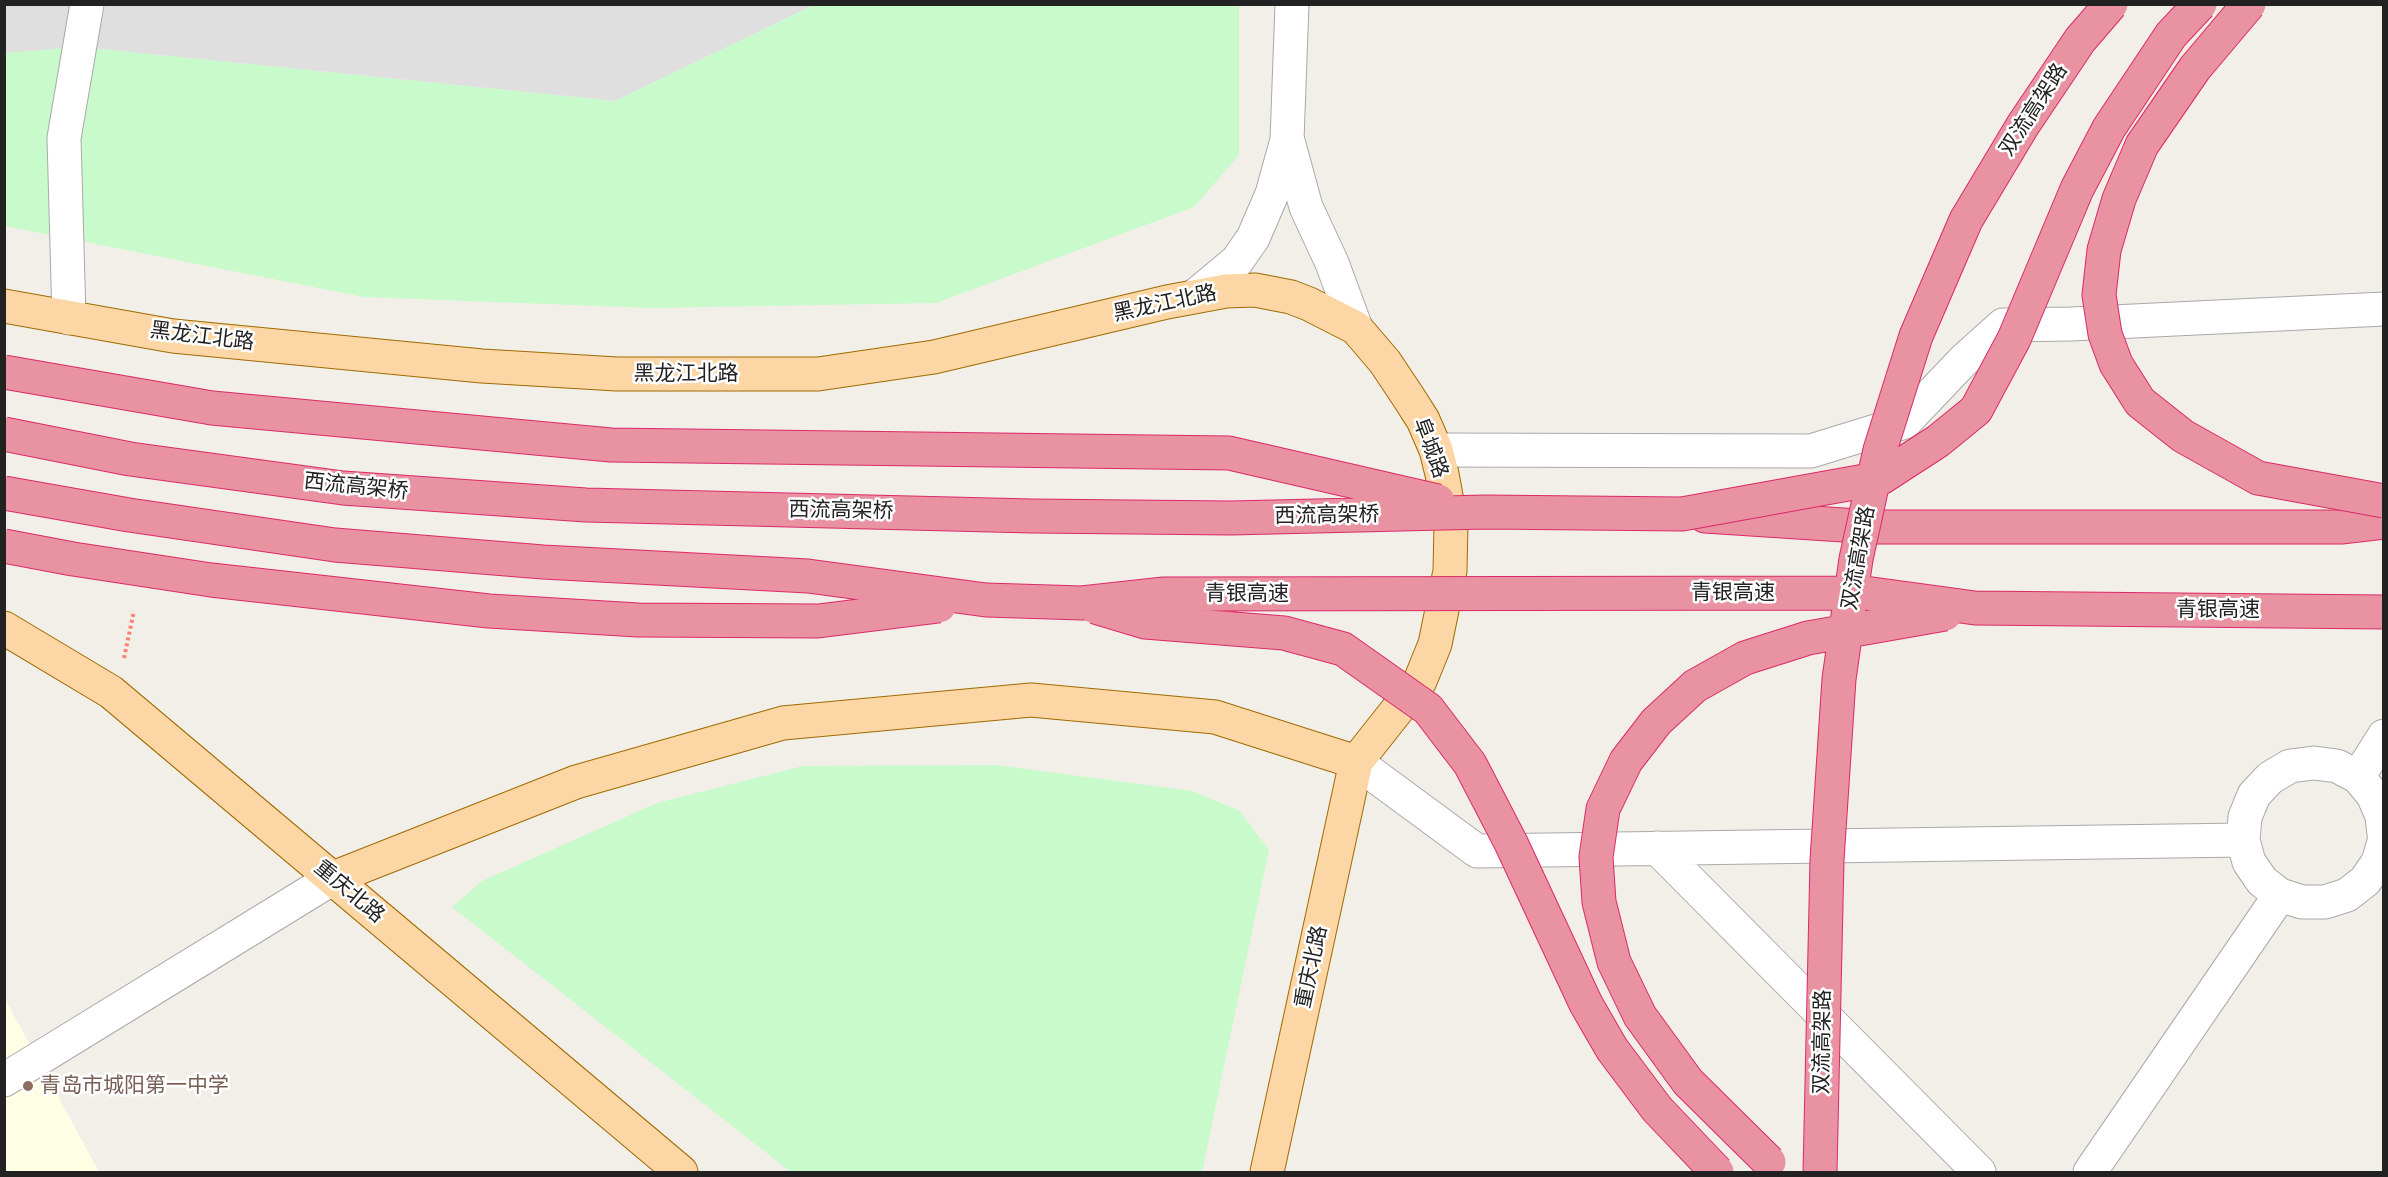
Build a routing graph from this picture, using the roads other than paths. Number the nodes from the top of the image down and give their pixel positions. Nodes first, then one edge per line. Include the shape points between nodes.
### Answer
1 (87, 4) edge
2 (1292, 4) edge
3 (2111, 4) edge
4 (2200, 4) edge
5 (2249, 4) edge
6 (1287, 140) junction
7 (1195, 296) junction
8 (4, 306) edge
9 (2384, 309) edge
10 (69, 318) junction
11 (1356, 327) junction
12 (4, 372) edge
13 (4, 434) edge
14 (1436, 450) junction
15 (4, 493) edge
16 (2384, 501) edge
17 (1486, 512) junction
18 (1682, 514) junction
19 (2384, 522) edge
20 (4, 546) edge
21 (986, 600) junction
22 (1082, 603) junction
23 (1975, 608) junction
24 (2384, 612) edge
25 (4, 628) edge
26 (2384, 736) edge
27 (1356, 762) junction
28 (2358, 777) junction
29 (2384, 834) edge
30 (2243, 840) junction
31 (2384, 842) edge
32 (1657, 848) junction
33 (333, 878) junction
34 (2280, 895) junction
35 (4, 1080) edge
36 (681, 1173) edge
37 (1267, 1173) edge
38 (1717, 1173) edge
39 (1782, 1173) edge
40 (1820, 1173) edge
41 (1979, 1173) edge
42 (2090, 1173) edge

1 - 10 street via 64,138
2 - 6 street, 阜城路
3 - 40 highway, 双流高架路, bridge via 2080,40 2042,96 1966,220 1916,336 1880,450 1856,559 1839,679 1827,860
4 - 18 highway, bridge via 2171,36 2109,128 2077,189 2014,339 1976,410 1938,441 1881,478
5 - 16 highway, bridge via 2195,68 2142,145 2119,199 2104,250 2099,295 2105,334 2116,364 2140,402 2183,436 2258,478
6 - 7 street, 阜城路 via 1272,194 1253,238 1237,261
6 - 11 street, 阜城路 via 1306,207
7 - 10 main road, 黑龙江北路 via 934,357 818,375 617,374 482,366 173,336
7 - 11 main road, 黑龙江北路 via 1255,290 1291,297
8 - 10 main road, 黑龙江北路
9 - 14 street via 2002,325 1905,422 1811,452
11 - 14 main road, 阜城路 via 1423,420
12 - 17 highway, bridge via 212,408 611,445 1229,453
13 - 17 highway, 西流高架桥, bridge via 130,459 343,488 586,505 1231,518
14 - 27 main road, 阜城路 via 1451,533 1450,571 1435,644 1420,681
15 - 21 highway, bridge via 335,545 543,562 808,576
17 - 18 highway, 西流高架桥, bridge
18 - 19 highway, bridge via 1874,526 2340,526
20 - 21 highway, bridge via 223,581 489,611 638,620 818,621
21 - 22 highway, bridge
22 - 23 highway, 青银高速, bridge via 1175,594 1864,593
22 - 38 highway, bridge via 1145,622 1284,633 1343,650 1428,709 1470,764 1586,1004 1612,1049 1656,1109
23 - 24 highway, 青银高速, bridge
23 - 39 highway, bridge via 1808,638 1745,658 1695,686 1656,722 1626,761 1603,809 1596,857 1599,902 1618,971 1641,1016 1688,1082
25 - 33 main road, 重庆北路 via 111,692
26 - 28 street
27 - 32 street via 1477,851
27 - 33 main road via 1215,717 1031,700 783,723 576,782
27 - 37 main road, 重庆北路
28 - 29 street via 2373,795
28 - 30 street via 2337,766 2290,766 2270,778 2254,795 2245,817
30 - 32 street
30 - 34 street via 2249,862 2262,881
31 - 34 street via 2378,862 2365,881 2347,895 2325,902 2302,902
32 - 41 street
33 - 35 street
33 - 36 main road, 重庆北路
34 - 42 street

